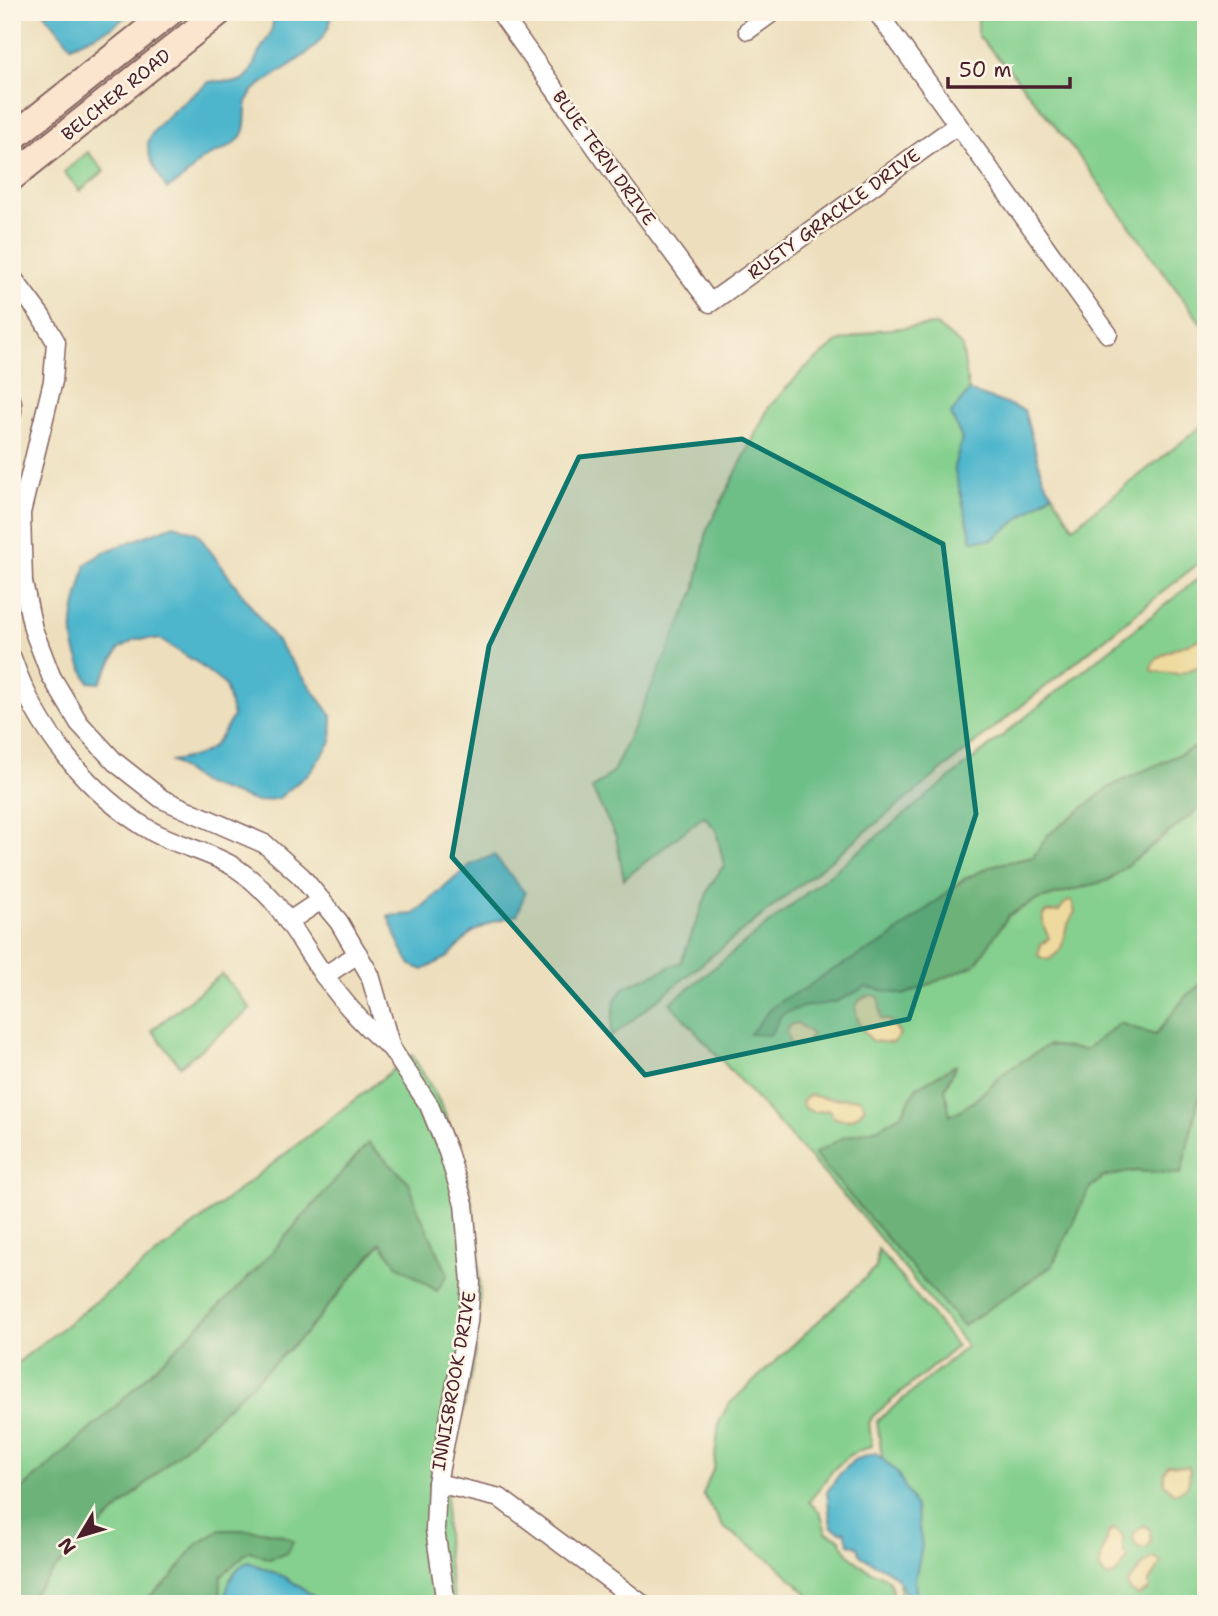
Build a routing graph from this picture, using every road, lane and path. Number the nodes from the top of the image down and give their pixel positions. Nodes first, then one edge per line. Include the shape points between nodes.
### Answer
1 (170, 12) edge
2 (219, 12) edge
3 (500, 12) edge
4 (773, 12) edge
5 (877, 12) edge
6 (748, 30) dead end
7 (36, 118) junction
8 (957, 125) junction
9 (12, 138) edge
10 (12, 150) edge
11 (12, 177) edge
12 (12, 276) edge
13 (710, 303) joint
14 (1108, 334) dead end
15 (12, 402) edge
16 (12, 412) edge
17 (12, 658) edge
18 (321, 900) junction
19 (288, 922) junction
20 (358, 954) junction
21 (324, 976) junction
22 (391, 1048) junction
23 (437, 1483) junction
24 (446, 1604) edge
25 (642, 1604) edge

1 - 7 main road, BELCHER ROAD
2 - 11 main road, BELCHER ROAD
3 - 13 street, BLUE TERN DRIVE
4 - 6 street
5 - 8 street
7 - 9 main road, BELCHER ROAD
7 - 10 main road
8 - 13 street, RUSTY GRACKLE DRIVE
8 - 14 street
12 - 18 street, INNISBROOK DRIVE via 56,342 53,382 21,513 23,582 33,629 51,676 79,723 114,762 162,799 265,845
15 - 16 street
17 - 19 street, INNISBROOK DRIVE via 41,721 76,769 154,832 236,868 271,899
18 - 19 street
18 - 20 street, INNISBROOK DRIVE
19 - 21 street, INNISBROOK DRIVE
20 - 21 street
20 - 22 street, INNISBROOK DRIVE via 370,975
21 - 22 street, INNISBROOK DRIVE via 366,1029
22 - 23 street, INNISBROOK DRIVE via 429,1105 464,1204 471,1282 468,1322
23 - 24 street, INNISBROOK DRIVE via 435,1530
23 - 25 street via 499,1498

